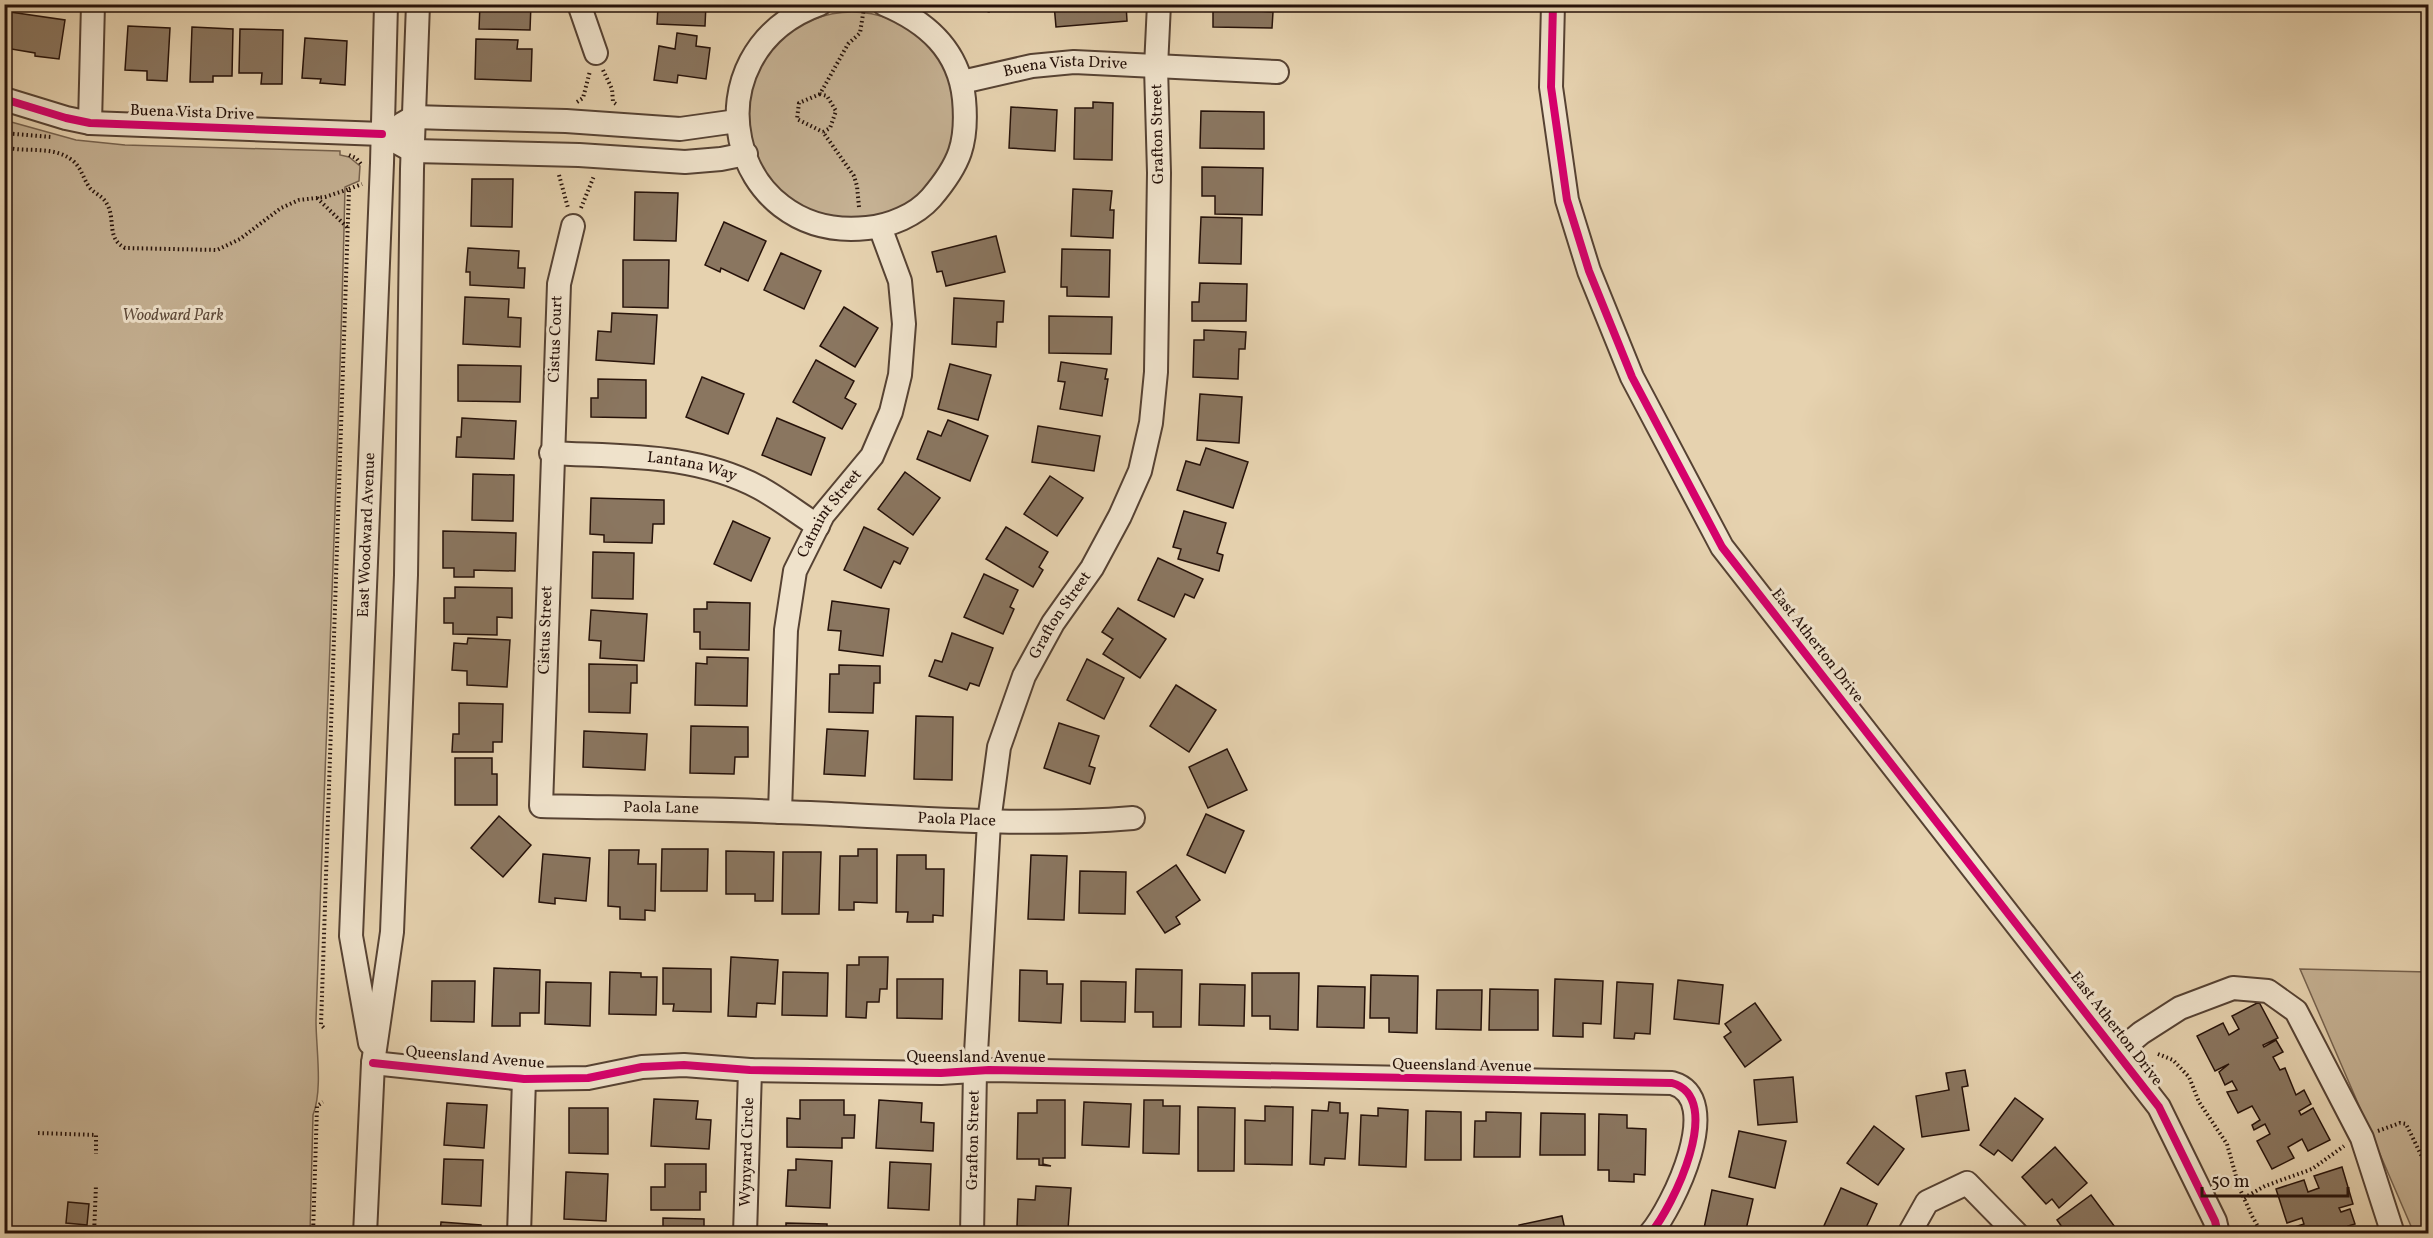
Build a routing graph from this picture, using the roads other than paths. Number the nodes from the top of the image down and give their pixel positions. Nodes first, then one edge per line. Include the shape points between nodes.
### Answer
1 (93, 4) edge
2 (386, 4) edge
3 (418, 4) edge
4 (579, 4) edge
5 (820, 4) edge
6 (1159, 4) edge
7 (1553, 4) edge
8 (887, 5) edge
9 (596, 53) road end
10 (1156, 67) junction
11 (1276, 72) dead end
12 (962, 82) junction
13 (4, 99) edge
14 (414, 117) junction
15 (737, 121) junction
16 (90, 123) junction
17 (382, 134) junction
18 (413, 151) junction
19 (746, 154) junction
20 (573, 226) road end
21 (871, 228) junction
22 (551, 453) junction
23 (818, 526) junction
24 (541, 806) joint
25 (780, 812) junction
26 (1133, 818) dead end
27 (989, 822) junction
28 (2118, 1053) junction
29 (373, 1063) junction
30 (750, 1070) junction
31 (975, 1071) junction
32 (524, 1079) junction
33 (365, 1233) edge
34 (519, 1233) edge
35 (745, 1233) edge
36 (972, 1233) edge
37 (1650, 1233) edge
38 (1909, 1233) edge
39 (2017, 1233) edge
40 (2218, 1233) edge
41 (2393, 1233) edge

1 - 16 street
2 - 17 street, East Woodward Avenue
3 - 14 street, East Woodward Avenue
4 - 9 street
5 - 15 street via 776,28 755,52 743,77
6 - 10 street, Grafton Street
7 - 28 street, East Atherton Drive via 1551,87 1567,200 1589,271 1632,377 1722,547
8 - 12 street via 932,32 952,59
10 - 11 street, Buena Vista Drive
10 - 12 street, Buena Vista Drive via 1074,62 1032,66
10 - 27 street, Grafton Street via 1159,174 1151,423 1140,471 1120,516 1024,676 999,747
12 - 21 street via 966,125 960,155 949,176 926,203 907,216
13 - 16 street, Buena Vista Drive
14 - 15 street via 680,129
14 - 17 street
14 - 18 street, East Woodward Avenue
15 - 19 street
16 - 17 street, Buena Vista Drive
17 - 18 street, Buena Vista Drive
17 - 29 street, East Woodward Avenue via 351,936
18 - 19 street, Buena Vista Drive via 685,162
18 - 29 street, East Woodward Avenue via 406,575 392,932
19 - 21 street via 749,169 770,197 787,211 820,226 845,231
20 - 22 street, Cistus Court via 559,284
21 - 23 street, Catmint Street via 900,280 904,324 900,375 891,412 872,456
22 - 23 street, Lantana Way via 679,460 721,471 760,488
22 - 24 street, Cistus Street
23 - 25 street, Catmint Street via 795,571 786,630
24 - 25 street, Paola Lane
25 - 27 street, Paola Place
26 - 27 street, Paola Place via 1077,823
27 - 31 street, Grafton Street
28 - 40 street, East Atherton Drive via 2159,1107
28 - 41 street via 2140,1033 2180,1008 2233,988 2268,991 2296,1011 2362,1138
29 - 32 street, Queensland Avenue
29 - 33 street, East Woodward Avenue
30 - 31 street, Queensland Avenue
30 - 32 street, Queensland Avenue via 684,1065 642,1067 588,1078
30 - 35 street, Wynyard Circle
31 - 36 street, Grafton Street
31 - 37 street, Queensland Avenue via 1682,1086 1692,1097 1694,1138 1681,1179
32 - 34 street
38 - 39 street via 1927,1202 1967,1184

